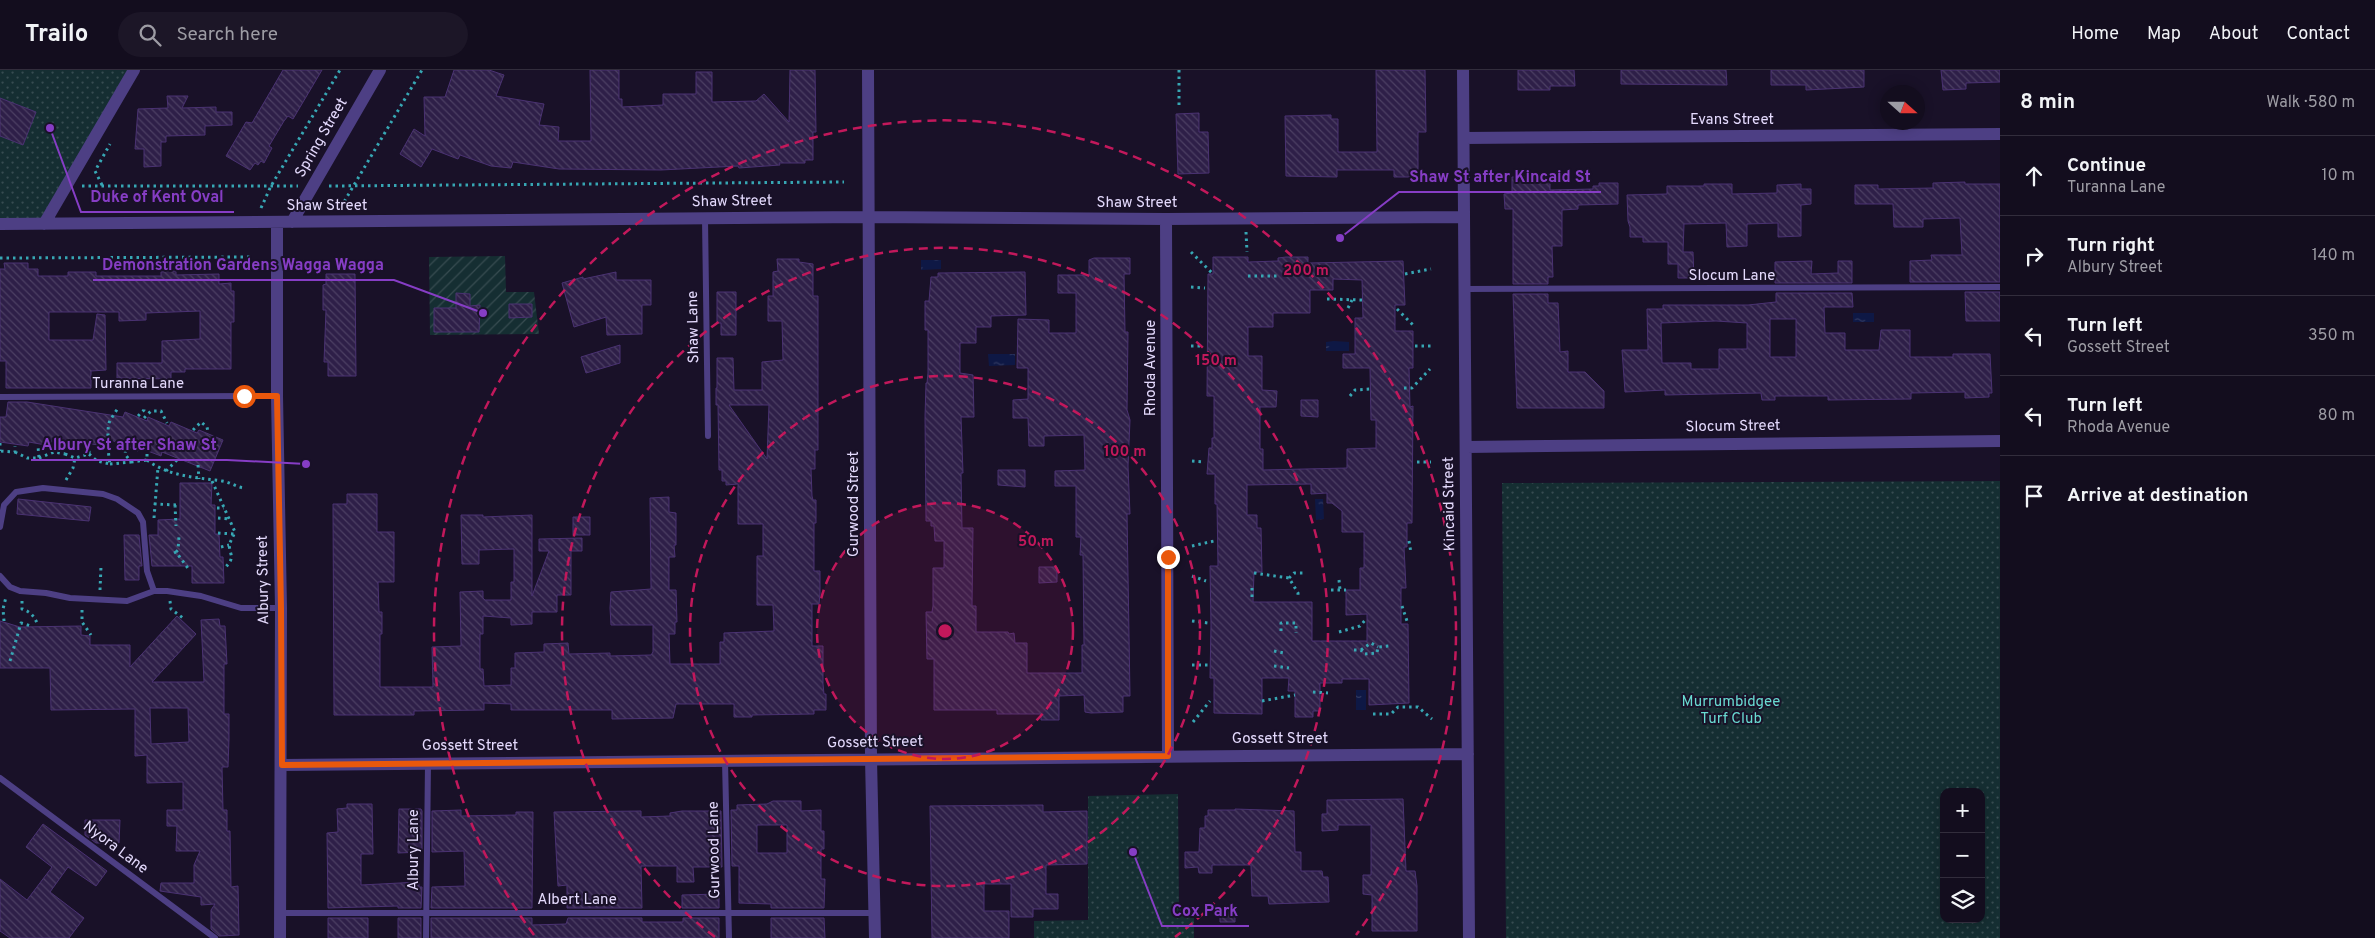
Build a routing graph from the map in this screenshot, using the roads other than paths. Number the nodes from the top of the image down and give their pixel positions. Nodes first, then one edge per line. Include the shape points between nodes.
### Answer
1 (134, 70) edge
2 (380, 70) edge
3 (868, 70) edge
4 (1464, 70) edge
5 (2000, 134) edge
6 (1464, 138) junction
7 (868, 217) junction
8 (1464, 217) junction
9 (705, 218) junction
10 (1166, 219) junction
11 (277, 222) junction
12 (292, 222) junction
13 (0, 224) edge
14 (44, 224) junction
15 (2000, 287) edge
16 (1465, 289) junction
17 (277, 396) junction
18 (0, 397) edge
19 (708, 436) dead end
20 (2000, 440) edge
21 (1466, 447) junction
22 (0, 527) edge
23 (0, 576) edge
24 (154, 591) junction
25 (281, 608) junction
26 (1468, 754) junction
27 (1168, 756) junction
28 (872, 759) junction
29 (725, 761) junction
30 (428, 763) junction
31 (282, 765) junction
32 (0, 778) edge
33 (729, 912) junction
34 (280, 913) junction
35 (426, 913) junction
36 (875, 913) junction
37 (215, 938) edge
38 (280, 938) edge
39 (426, 938) edge
40 (729, 938) edge
41 (875, 938) edge
42 (1469, 938) edge

1 - 14 street
2 - 12 street, Spring Street
3 - 7 street, Gurwood Street
4 - 6 street, Kincaid Street
5 - 6 street, Evans Street
6 - 8 street, Kincaid Street
7 - 9 street, Shaw Street
7 - 10 street, Shaw Street
7 - 28 street, Gurwood Street
8 - 10 street, Shaw Street
8 - 16 street, Kincaid Street
9 - 12 street, Shaw Street
9 - 19 lane, Shaw Lane
10 - 27 street, Rhoda Avenue
11 - 12 street, Shaw Street
11 - 14 street, Shaw Street
11 - 17 street, Albury Street
13 - 14 street, Shaw Street
15 - 16 lane, Slocum Lane
16 - 21 street, Kincaid Street
17 - 18 lane, Turanna Lane
17 - 25 street, Albury Street
20 - 21 street, Slocum Street
21 - 26 street, Kincaid Street
22 - 24 lane via 4,505 16,492 43,488 103,494 117,499 138,513 143,522 148,571
23 - 24 lane via 9,586 20,591 83,599 127,601
24 - 25 lane via 201,596 241,608
25 - 31 street, Albury Street
26 - 27 street, Gossett Street
26 - 42 street, Kincaid Street
27 - 28 street, Gossett Street
28 - 29 street, Gossett Street
28 - 36 street, Gurwood Street
29 - 30 street, Gossett Street
29 - 33 lane, Gurwood Lane
30 - 31 street, Gossett Street
30 - 35 lane, Albury Lane
31 - 34 street, Albury Street
32 - 37 lane, Nyora Lane
33 - 35 lane, Albert Lane
33 - 36 lane, Albert Lane
33 - 40 lane, Gurwood Lane
34 - 35 lane, Albert Lane
34 - 38 street, Albury Street
35 - 39 lane, Albury Lane
36 - 41 street, Gurwood Street

